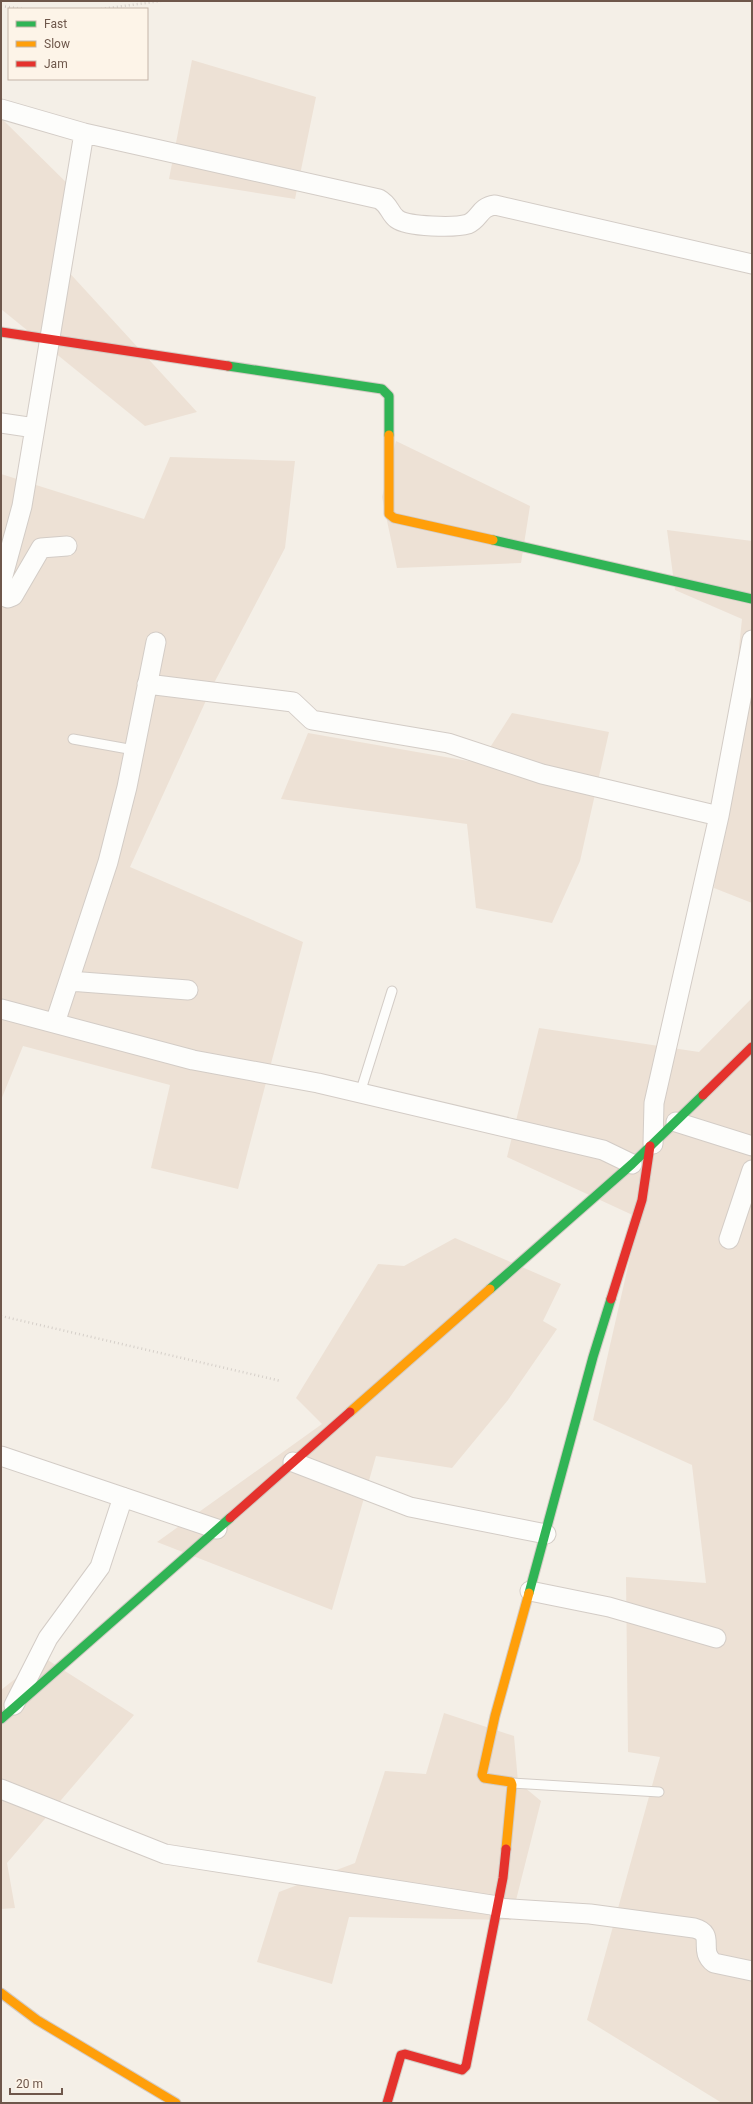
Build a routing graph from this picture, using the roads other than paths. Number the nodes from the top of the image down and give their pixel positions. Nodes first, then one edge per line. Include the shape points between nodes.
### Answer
1 (1, 109) edge
2 (84, 133) junction
3 (752, 264) edge
4 (1, 332) edge
5 (50, 339) junction
6 (1, 423) edge
7 (35, 428) junction
8 (66, 546) dead end
9 (1, 583) edge
10 (1, 595) edge
11 (752, 599) edge
12 (752, 640) edge
13 (156, 642) dead end
14 (147, 684) junction
15 (73, 739) dead end
16 (134, 750) junction
17 (719, 816) junction
18 (69, 981) junction
19 (188, 990) dead end
20 (392, 991) dead end
21 (1, 1009) edge
22 (55, 1023) junction
23 (752, 1047) edge
24 (360, 1093) junction
25 (676, 1122) junction
26 (652, 1145) junction
27 (752, 1146) edge
28 (632, 1164) junction
29 (752, 1170) edge
30 (729, 1239) dead end
31 (1, 1456) edge
32 (292, 1462) junction
33 (122, 1497) junction
34 (217, 1529) junction
35 (546, 1534) junction
36 (530, 1591) junction
37 (716, 1638) dead end
38 (6, 1714) edge
39 (512, 1784) junction
40 (1, 1789) edge
41 (659, 1792) dead end
42 (497, 1907) junction
43 (752, 1972) edge
44 (1, 1994) edge
45 (176, 2103) edge
46 (387, 2103) edge

1 - 2 street
2 - 3 street via 379,199 389,206 395,218 407,224 461,225 474,220 484,208 495,205
2 - 5 street
4 - 5 street
5 - 7 street
5 - 11 street via 382,389 389,396 389,514 394,518
6 - 7 street
7 - 9 street via 22,506
8 - 10 street via 41,548 13,596 8,598
12 - 17 street
13 - 14 street
14 - 16 street
14 - 17 street via 293,702 312,720 448,743 542,774
15 - 16 lane
16 - 18 street via 108,862
17 - 26 street via 654,1103
18 - 19 street
18 - 22 street
20 - 24 lane
21 - 22 street
22 - 24 street via 193,1060
23 - 25 street
24 - 28 street via 603,1150
25 - 26 street
25 - 27 street
26 - 28 street
26 - 35 street via 642,1200 593,1356
28 - 32 street
29 - 30 street
31 - 33 street
32 - 34 street
32 - 35 street via 410,1507
33 - 34 street
33 - 38 street via 100,1567 48,1638
34 - 38 street
35 - 36 street
36 - 37 street via 609,1607
36 - 39 street via 495,1716 482,1775 484,1778
39 - 41 lane
39 - 42 street via 503,1878
40 - 42 street via 165,1854
42 - 43 street via 590,1914 703,1930 706,1934 709,1959 714,1963
42 - 46 street via 466,2066 462,2070 401,2055
44 - 45 street via 37,2020

